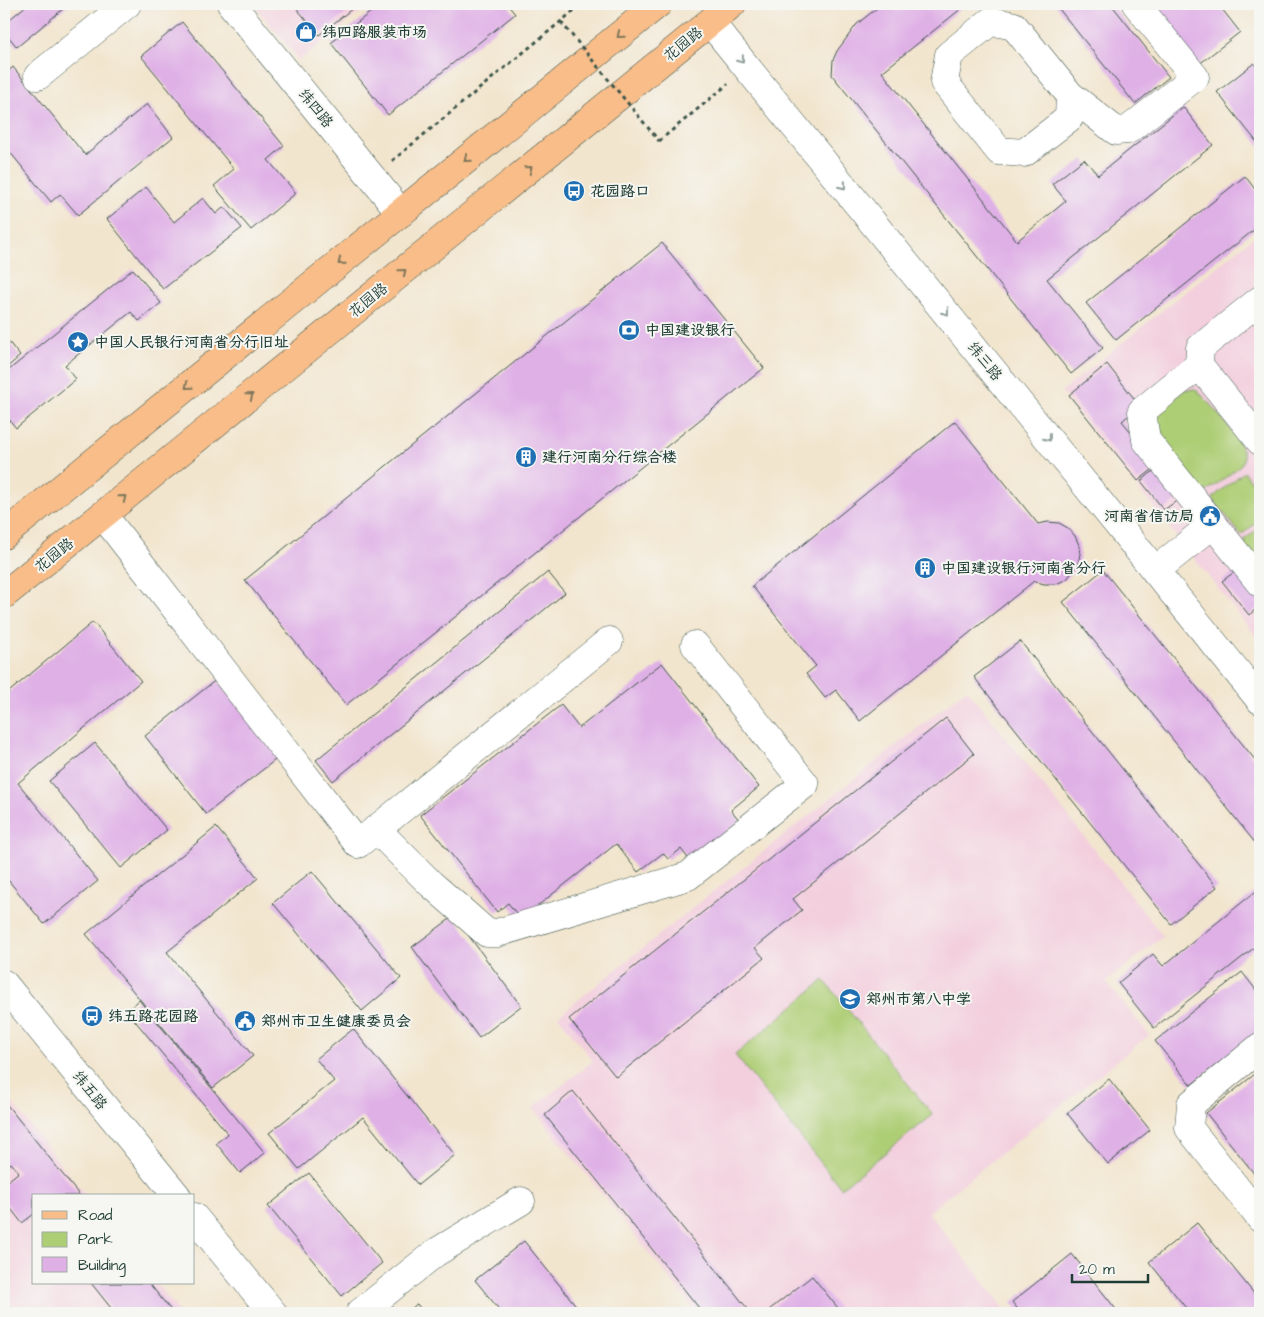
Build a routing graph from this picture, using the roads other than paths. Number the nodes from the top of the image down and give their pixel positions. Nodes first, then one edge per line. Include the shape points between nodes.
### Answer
1 (127, 4) edge
2 (232, 4) edge
3 (658, 4) edge
4 (732, 4) edge
5 (1136, 4) edge
6 (710, 22) junction
7 (38, 76) dead end
8 (1070, 95) junction
9 (401, 213) junction
10 (1260, 300) edge
11 (1200, 365) junction
12 (1260, 441) edge
13 (103, 515) junction
14 (1213, 524) junction
15 (4, 535) edge
16 (1156, 571) junction
17 (1260, 583) edge
18 (4, 595) edge
19 (609, 641) dead end
20 (695, 645) dead end
21 (1260, 700) edge
22 (376, 829) junction
23 (4, 984) edge
24 (1260, 1047) edge
25 (175, 1194) edge
26 (521, 1201) dead end
27 (195, 1218) edge
28 (1260, 1218) edge
29 (272, 1313) edge
30 (360, 1313) edge

1 - 7 street
2 - 9 street, 纬四路
3 -> 9 main road
4 - 6 main road, 花园路
5 - 8 street via 1195,77 1128,130 1116,131
13 -> 6 main road, 花园路
6 -> 16 street, 纬三路
8 - 8 street via 1069,118 1024,153 999,151 944,82 949,55 991,21 1014,26
9 -> 15 main road
10 - 11 street via 1200,348
11 - 12 street
11 - 14 street via 1142,411 1146,440
13 - 18 main road, 花园路
13 - 22 street via 358,844
14 - 16 street
14 - 17 street
16 - 21 street, 纬三路
19 - 22 street
20 - 22 street via 805,784 688,876 497,933 487,933
23 - 25 street, 纬五路
24 - 28 street via 1192,1104 1188,1128
26 - 30 street via 435,1253
27 - 29 street

